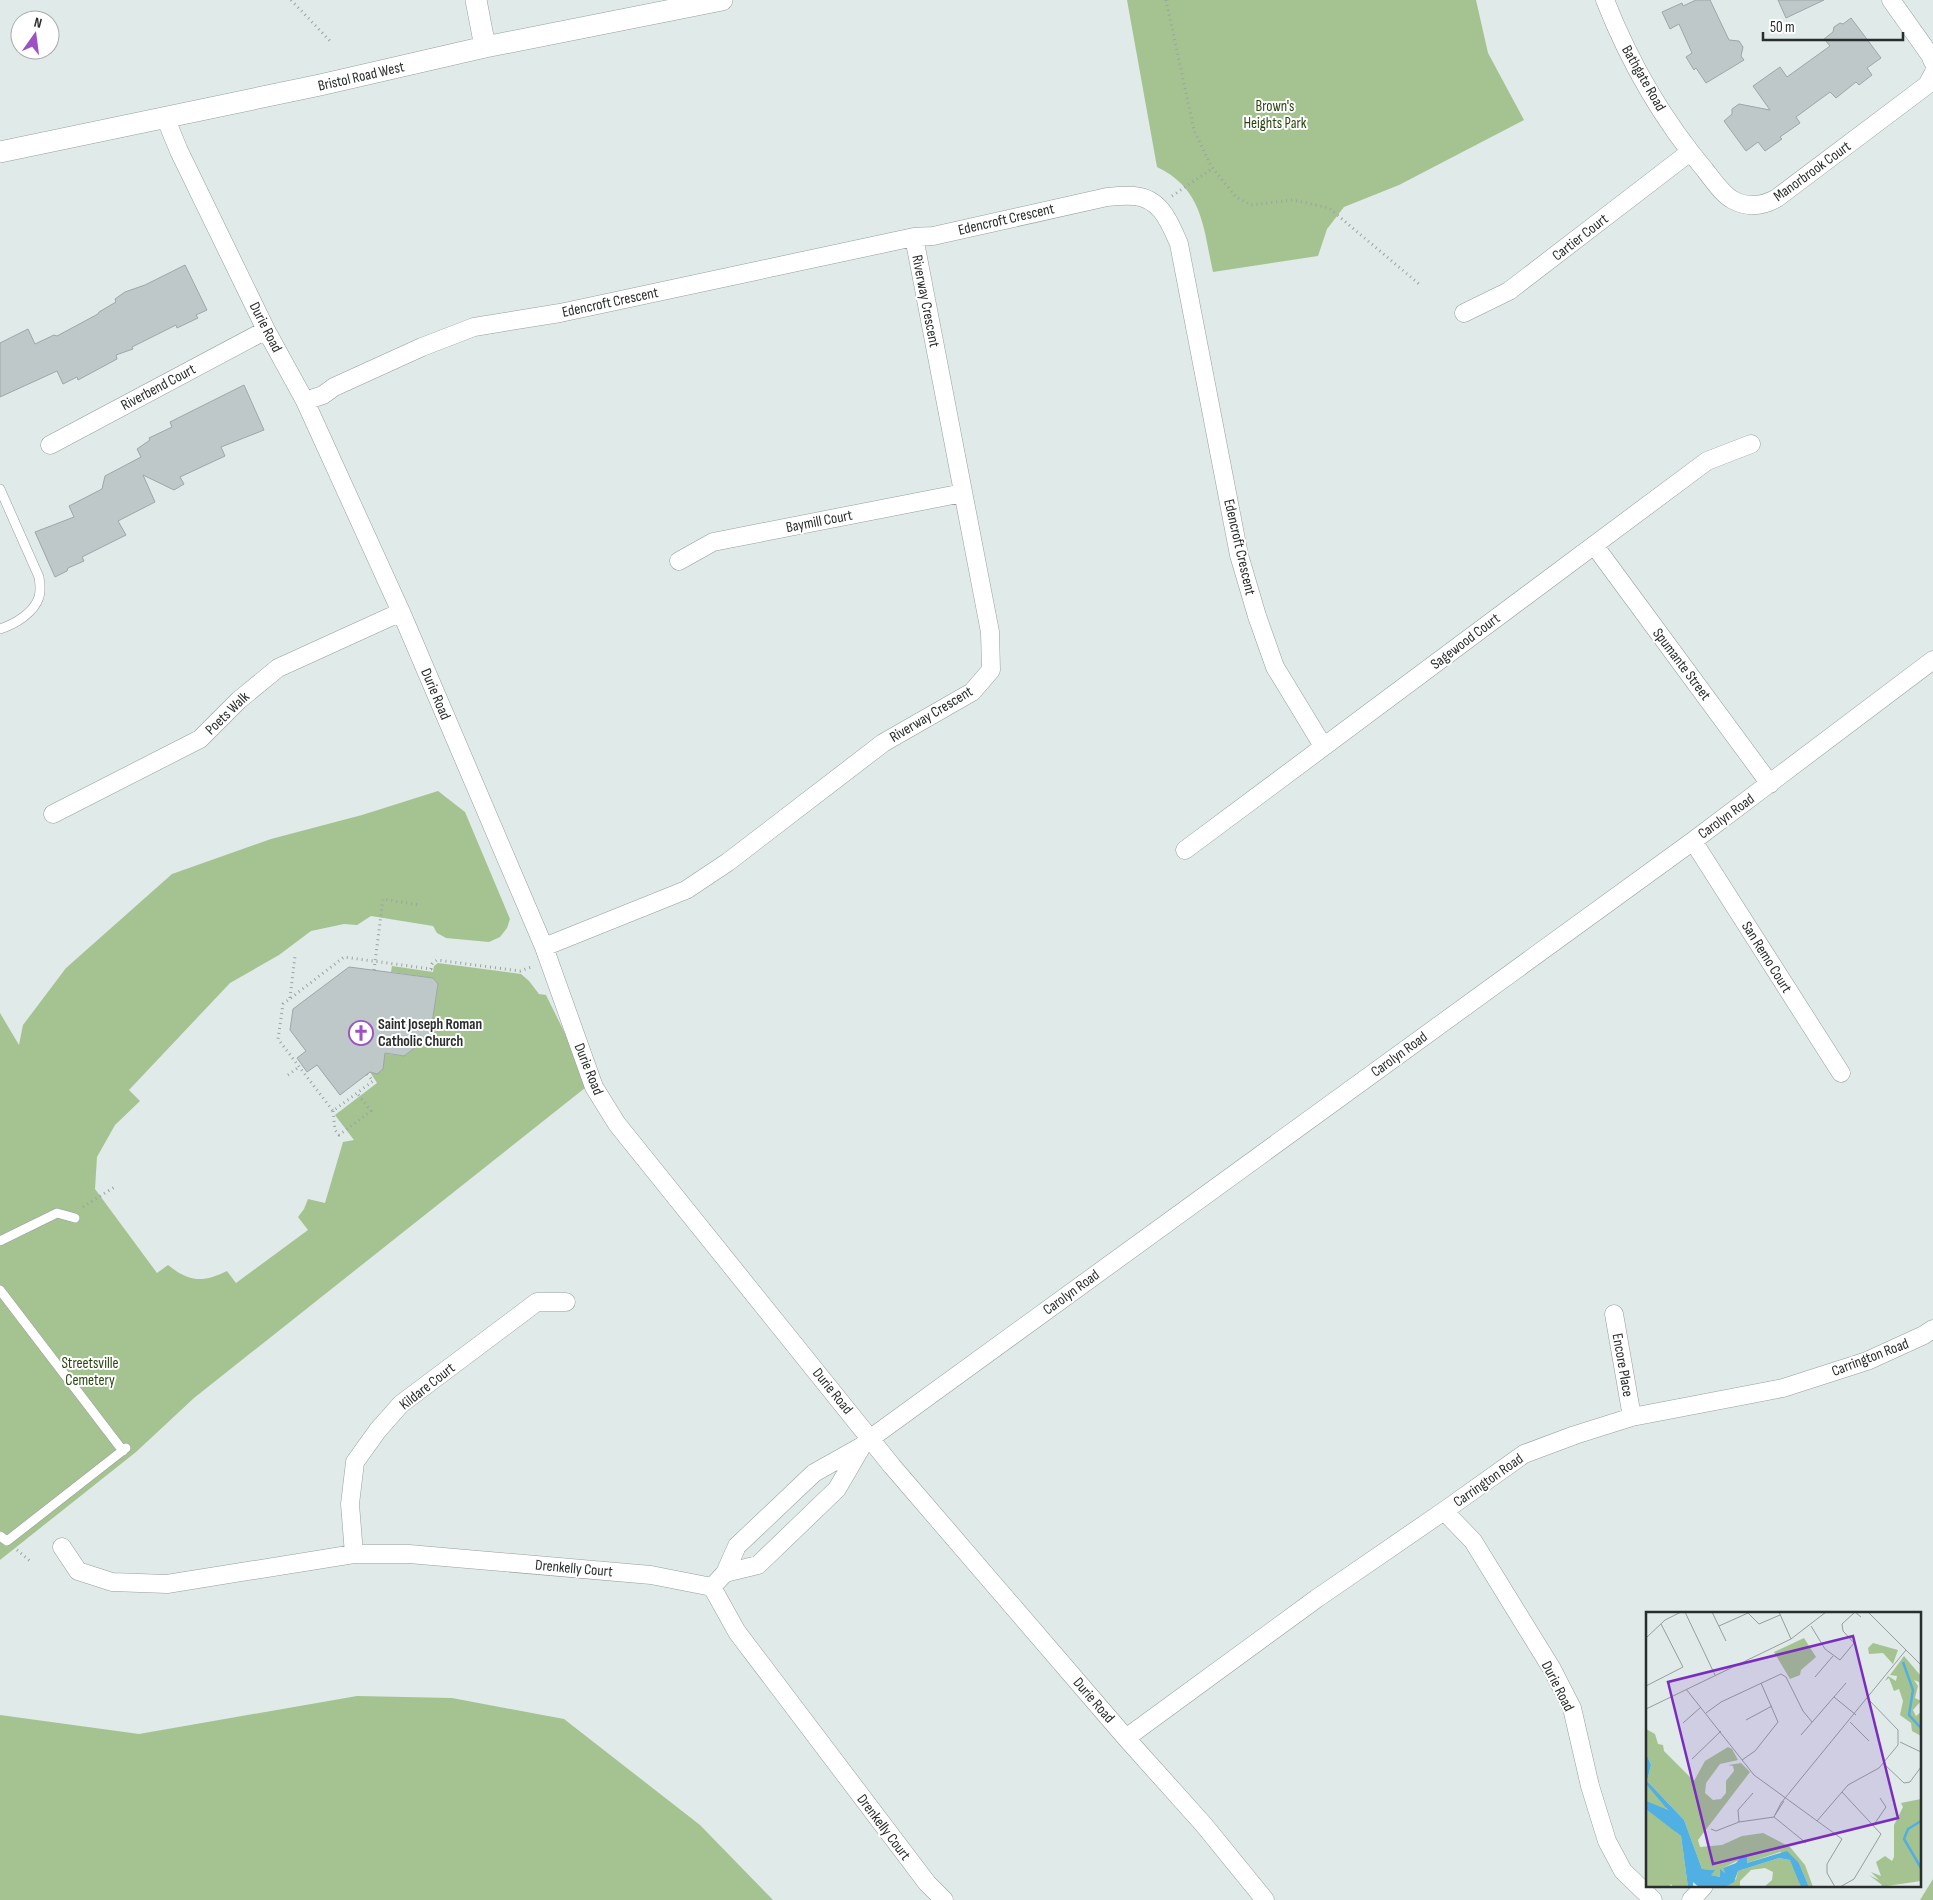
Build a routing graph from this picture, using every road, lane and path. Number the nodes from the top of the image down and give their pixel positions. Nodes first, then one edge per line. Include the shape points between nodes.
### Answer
1 (291, 0) edge
2 (476, 0) edge
3 (722, 0) edge
4 (1166, 0) edge
5 (1605, 0) edge
6 (1891, 0) edge
7 (331, 42) dead end
8 (485, 47) junction
9 (1933, 62) edge
10 (1933, 74) edge
11 (165, 117) junction
12 (0, 152) edge
13 (1690, 152) junction
14 (1213, 168) junction
15 (1158, 205) junction
16 (914, 237) junction
17 (1419, 284) dead end
18 (1464, 313) dead end
19 (266, 330) junction
20 (305, 401) junction
21 (1751, 444) dead end
22 (50, 445) dead end
23 (0, 489) edge
24 (964, 493) junction
25 (1594, 545) junction
26 (679, 562) dead end
27 (401, 612) junction
28 (0, 629) edge
29 (1932, 662) edge
30 (1323, 746) junction
31 (1770, 784) junction
32 (53, 814) dead end
33 (1693, 841) junction
34 (1185, 850) dead end
35 (419, 904) dead end
36 (546, 954) junction
37 (295, 956) dead end
38 (375, 962) junction
39 (374, 970) dead end
40 (290, 998) junction
41 (299, 1067) junction
42 (1841, 1073) dead end
43 (367, 1074) dead end
44 (288, 1075) dead end
45 (358, 1093) junction
46 (333, 1111) junction
47 (116, 1186) dead end
48 (81, 1209) dead end
49 (75, 1218) dead end
50 (0, 1241) edge
51 (0, 1290) edge
52 (566, 1302) dead end
53 (1614, 1314) dead end
54 (1930, 1337) edge
55 (1632, 1417) junction
56 (866, 1442) junction
57 (1444, 1511) junction
58 (4, 1538) edge
59 (62, 1547) dead end
60 (354, 1554) junction
61 (31, 1562) dead end
62 (725, 1573) junction
63 (712, 1587) junction
64 (1126, 1738) junction
65 (1702, 1888) edge
66 (944, 1900) edge
67 (1265, 1900) edge
68 (1653, 1900) edge
69 (1691, 1900) edge

1 - 7 path
2 - 8 street
3 - 8 street, Bristol Road West
4 - 14 path via 1194,130
5 - 13 street, Bathgate Road via 1631,60
6 - 9 street
8 - 11 street, Bristol Road West
10 - 13 street, Manorbrook Court via 1922,88 1777,198 1763,204 1747,205 1733,200
11 - 12 street, Bristol Road West
11 - 19 street, Durie Road
13 - 18 street, Cartier Court via 1509,291
14 - 15 path
14 - 17 path via 1236,197 1251,205 1293,200 1329,208
15 - 16 street, Edencroft Crescent via 1136,196 1107,197 932,236
15 - 30 street, Edencroft Crescent via 1179,244 1239,554 1256,616 1275,667
16 - 20 street, Edencroft Crescent via 560,313 474,327 422,347
16 - 24 street, Riverway Crescent
19 - 20 street, Durie Road
19 - 22 street, Riverbend Court
20 - 27 street, Durie Road
21 - 25 street, Sagewood Court via 1707,461
23 - 28 lane via 40,576 40,591 30,612
24 - 26 street, Baymill Court via 713,542
24 - 36 street, Riverway Crescent via 990,632 991,670 972,692 883,743 728,862 686,890
25 - 30 street, Sagewood Court
25 - 31 street, Spumante Street
27 - 32 street, Poets Walk via 278,668 239,700 200,739
27 - 36 street, Durie Road
29 - 31 street, Carolyn Road
30 - 34 street, Sagewood Court
31 - 33 street, Carolyn Road
33 - 42 street, San Remo Court
33 - 56 street, Carolyn Road
35 - 38 path via 383,899
36 - 38 path via 520,971 437,960 431,969
36 - 56 street, Durie Road via 594,1087 617,1124
37 - 40 path
38 - 39 path
38 - 40 path via 344,957
40 - 41 path via 282,1004 278,1039
41 - 44 path
41 - 46 path
43 - 45 path via 373,1081
45 - 46 path
45 - 46 path via 372,1111 339,1135 335,1130
47 - 48 path
49 - 50 lane via 57,1213
51 - 58 lane via 125,1449
52 - 60 street, Kildare Court via 537,1302 401,1404 378,1430 355,1462 350,1504
53 - 55 street, Encore Place
54 - 55 street, Carrington Road via 1783,1388
55 - 57 street, Carrington Road via 1524,1454
56 - 62 street, Carolyn Road via 814,1473 737,1546
56 - 62 street, Carolyn Road via 837,1490 758,1565
56 - 64 street, Durie Road via 899,1473
57 - 64 street, Carrington Road via 1316,1599
57 - 68 street, Durie Road via 1473,1541 1552,1669 1572,1708 1607,1841 1624,1871
58 - 61 path
59 - 60 street, Drenkelly Court via 78,1571 112,1582 158,1584
60 - 63 street, Drenkelly Court via 409,1554 652,1575
62 - 63 street, Carolyn Road
63 - 66 street, Drenkelly Court via 737,1632 927,1883
64 - 67 street, Durie Road via 1204,1825
65 - 69 street

